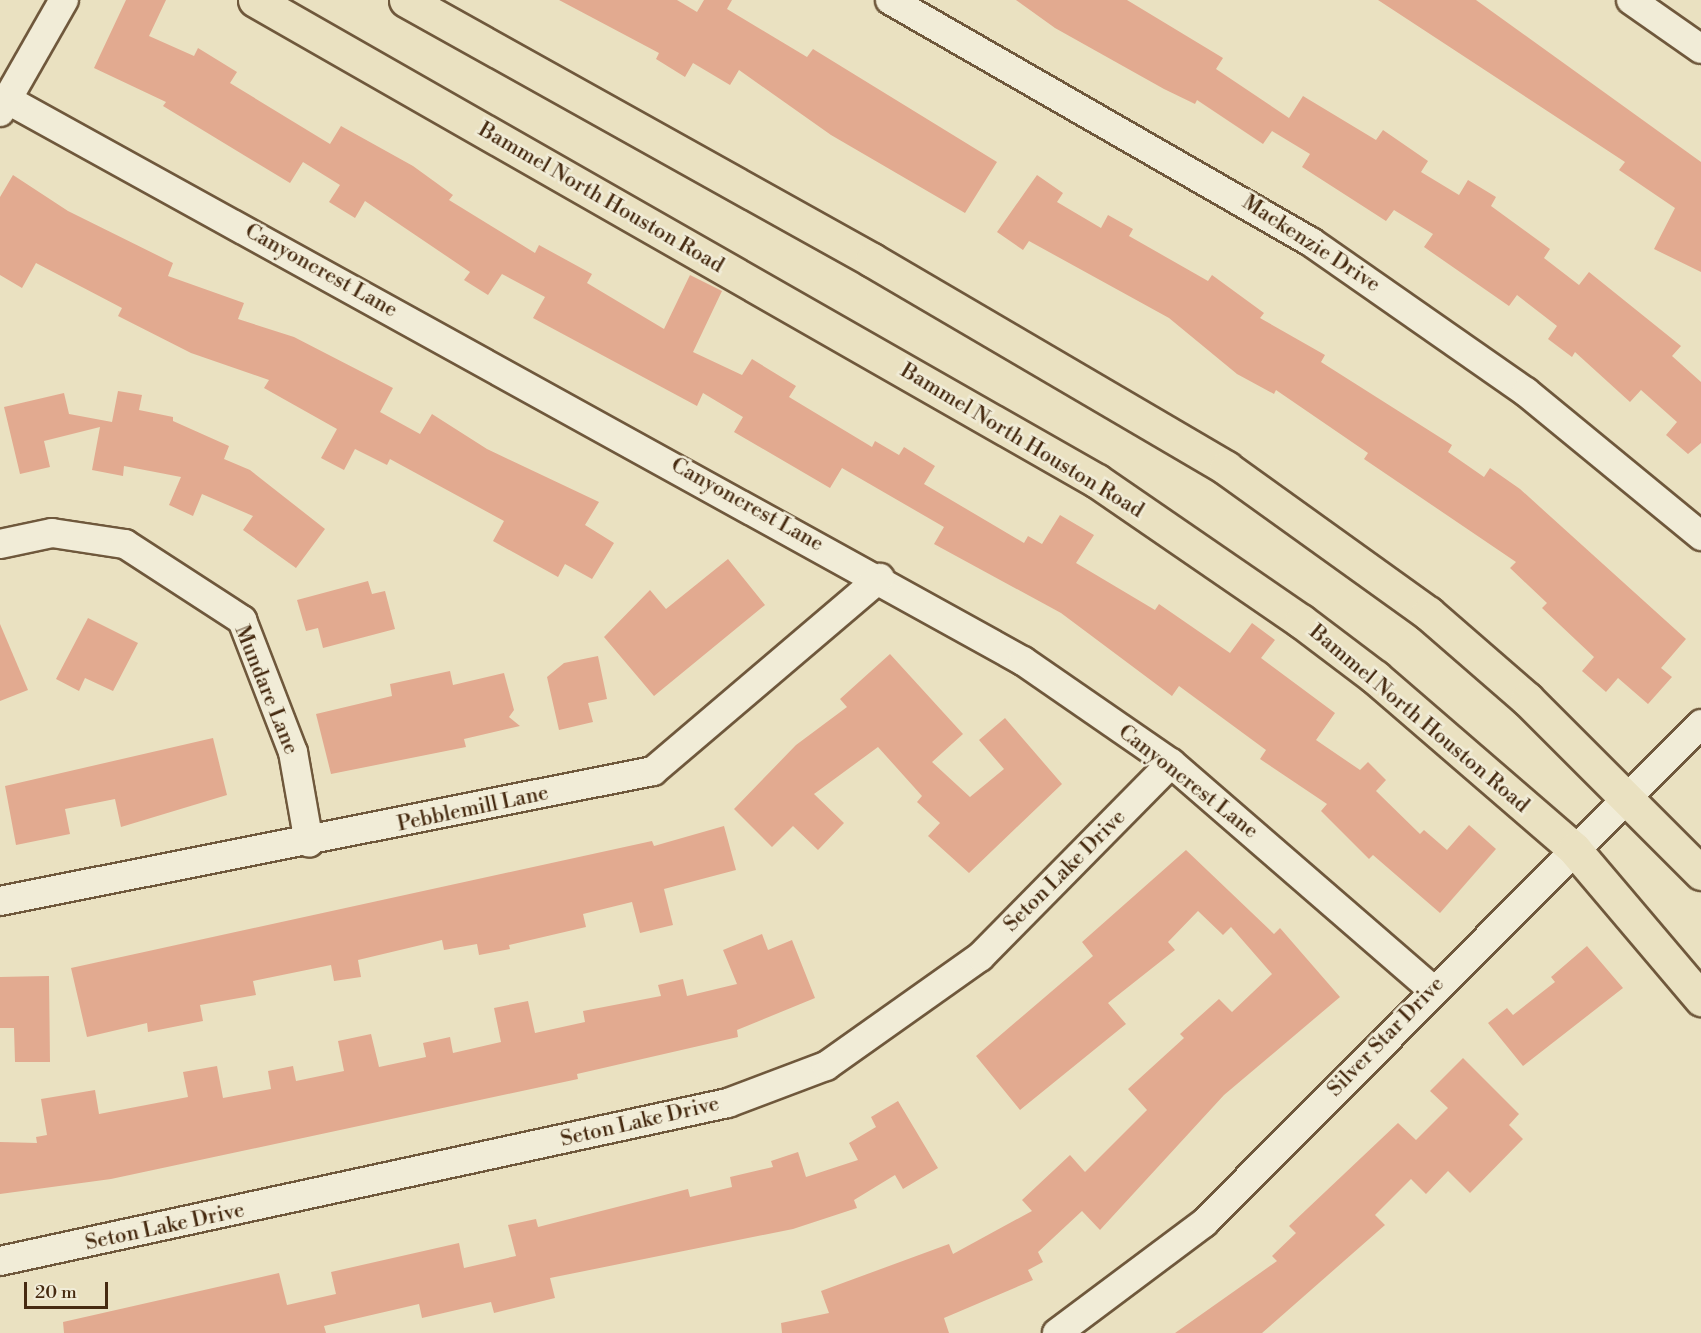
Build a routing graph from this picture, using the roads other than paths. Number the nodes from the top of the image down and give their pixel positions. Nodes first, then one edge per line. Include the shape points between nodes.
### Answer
1 (64, 0) edge
2 (255, 0) edge
3 (406, 0) edge
4 (890, 0) edge
5 (1631, 0) edge
6 (1701, 49) edge
7 (4, 106) edge
8 (1701, 536) edge
9 (0, 544) edge
10 (880, 578) junction
11 (1701, 724) edge
12 (1171, 763) junction
13 (1627, 797) junction
14 (309, 843) junction
15 (1574, 849) junction
16 (1701, 873) edge
17 (0, 901) edge
18 (1432, 989) junction
19 (1701, 999) edge
20 (0, 1261) edge
21 (1057, 1333) edge

1 - 7 street
2 - 15 main road, Bammel North Houston Road via 1097,481 1375,677
3 - 13 main road via 882,266 1226,468 1428,613 1527,699
4 - 8 street, Mackenzie Drive via 1311,242 1526,392
5 - 6 street
7 - 10 street, Canyoncrest Lane
9 - 14 street, Mundare Lane via 52,533 124,544 242,620 293,752
10 - 12 street, Canyoncrest Lane via 1023,661
10 - 14 street, Pebblemill Lane via 653,771
11 - 13 street, Silver Star Drive
12 - 18 street, Canyoncrest Lane
12 - 20 street, Seton Lake Drive via 980,957 826,1066 728,1103
13 - 15 street, Silver Star Drive
13 - 16 main road
14 - 17 street, Pebblemill Lane
15 - 18 street, Silver Star Drive
15 - 19 main road, Bammel North Houston Road
18 - 21 street, Silver Star Drive via 1204,1223

